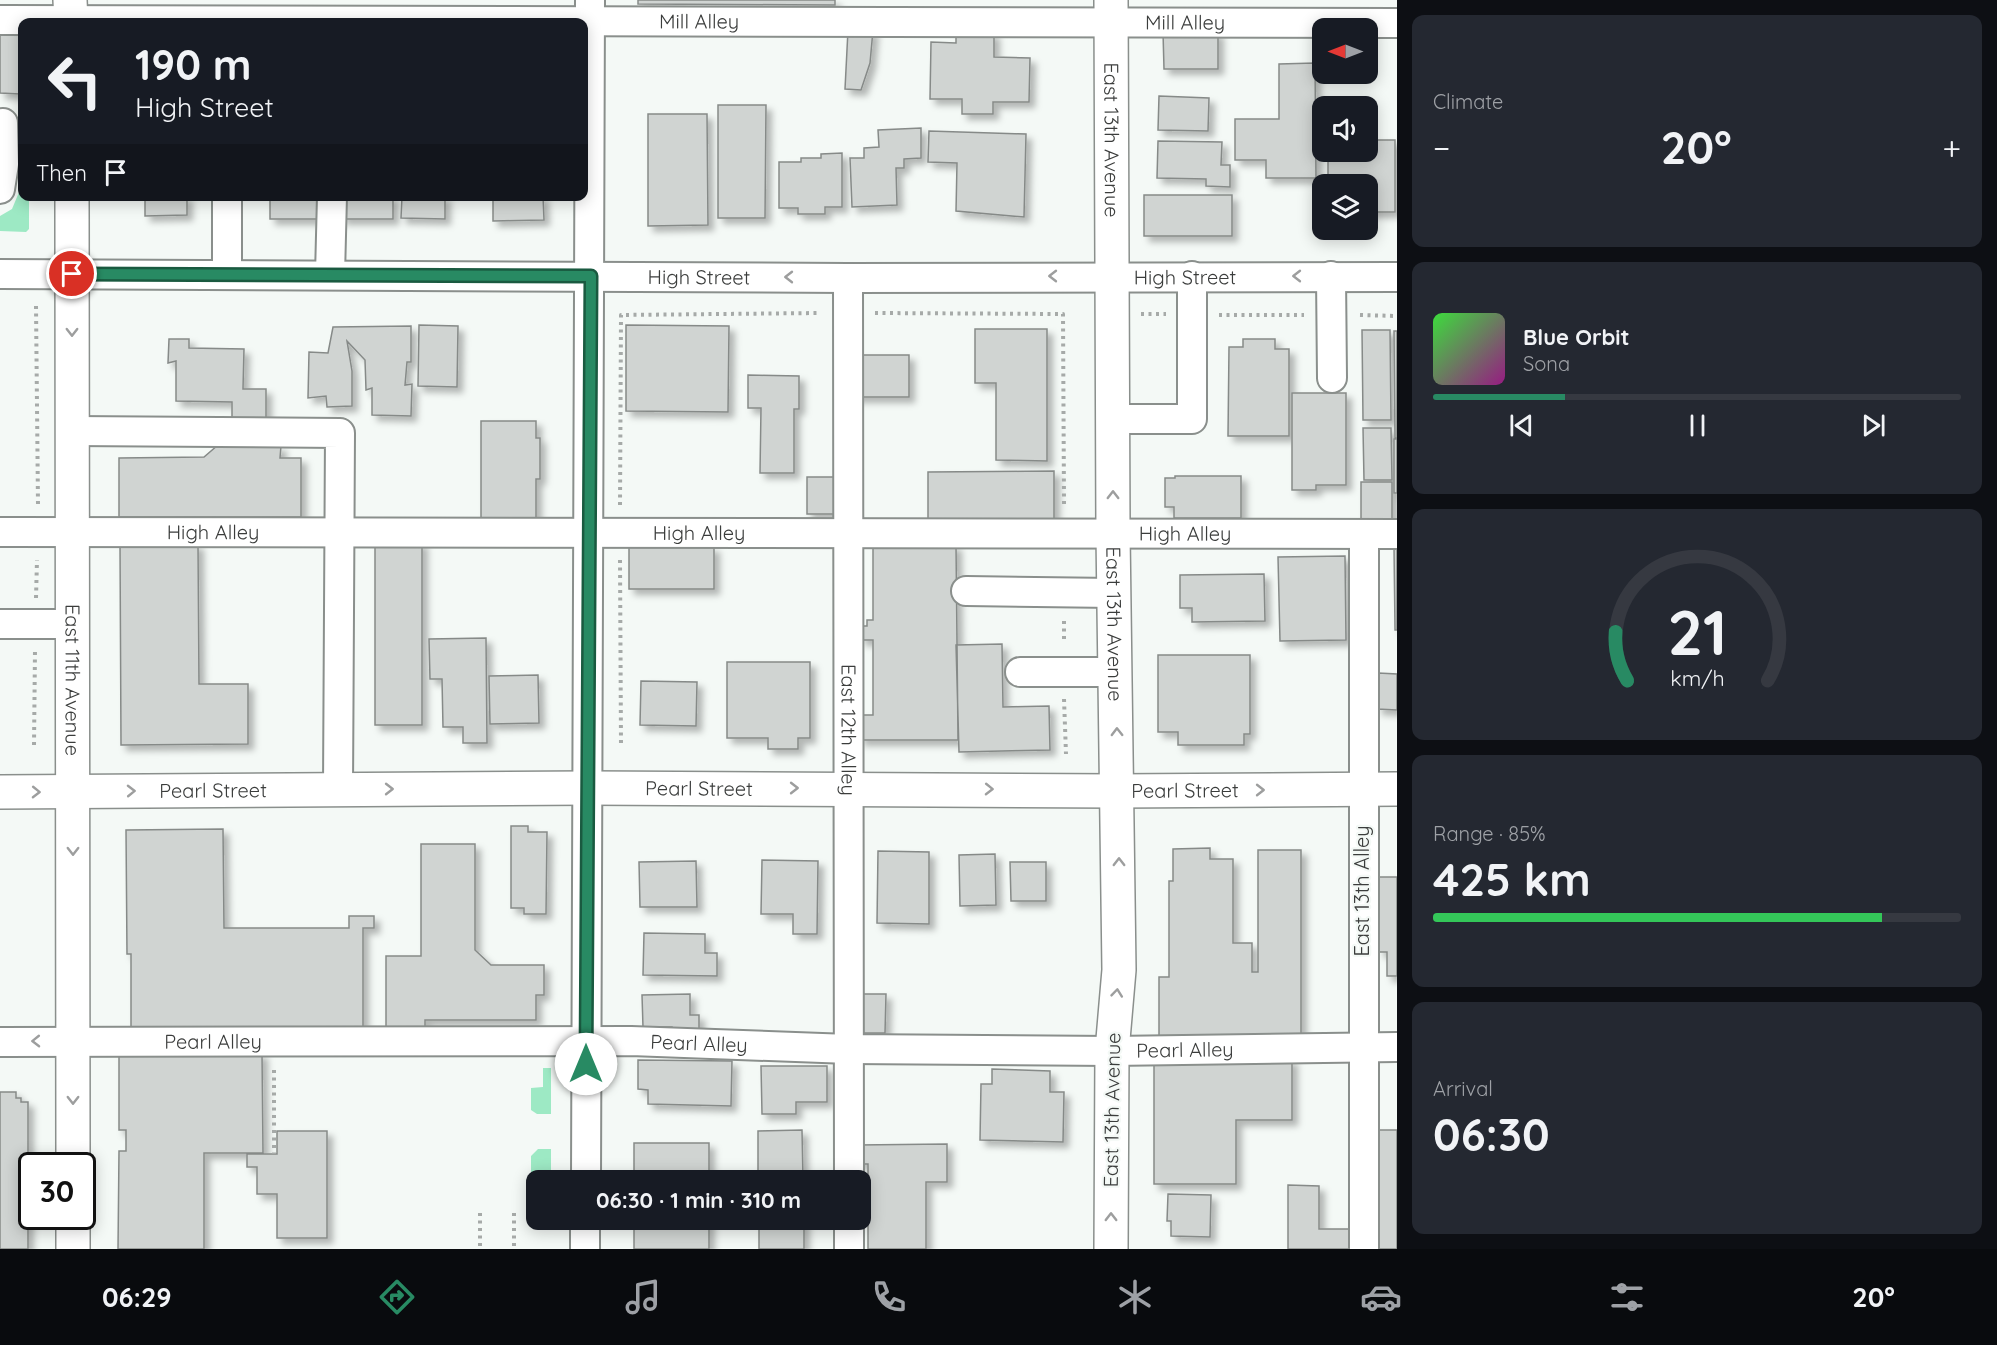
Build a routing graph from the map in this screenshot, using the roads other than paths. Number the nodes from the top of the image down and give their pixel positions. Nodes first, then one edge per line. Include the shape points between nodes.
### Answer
1 (301, 10) edge
2 (590, 11) edge
3 (1111, 12) edge
4 (71, 14) edge
5 (18, 18) edge
6 (24, 18) edge
7 (176, 18) edge
8 (268, 18) edge
9 (324, 18) edge
10 (409, 18) edge
11 (0, 20) edge
12 (1397, 23) edge
13 (8, 123) edge
14 (0, 189) edge
15 (72, 201) edge
16 (227, 201) edge
17 (332, 201) edge
18 (0, 274) edge
19 (72, 274) junction
20 (227, 274) junction
21 (330, 275) junction
22 (1111, 275) junction
23 (591, 276) junction
24 (1192, 276) junction
25 (1331, 276) junction
26 (1397, 277) edge
27 (848, 278) junction
28 (1332, 378) dead end
29 (1112, 419) junction
30 (72, 431) junction
31 (0, 532) edge
32 (72, 532) junction
33 (340, 532) junction
34 (589, 533) junction
35 (849, 534) junction
36 (1113, 534) junction
37 (1364, 534) junction
38 (1397, 534) edge
39 (966, 591) dead end
40 (1114, 593) junction
41 (0, 624) edge
42 (72, 624) junction
43 (1020, 672) dead end
44 (1116, 672) junction
45 (589, 788) junction
46 (849, 788) junction
47 (338, 789) junction
48 (1362, 789) junction
49 (1397, 789) edge
50 (1117, 791) junction
51 (0, 792) edge
52 (72, 792) junction
53 (72, 1041) junction
54 (586, 1041) junction
55 (0, 1042) edge
56 (1362, 1047) junction
57 (1397, 1047) edge
58 (849, 1049) junction
59 (1112, 1052) junction
60 (73, 1152) edge
61 (586, 1170) edge
62 (849, 1170) edge
63 (73, 1230) edge
64 (585, 1230) edge
65 (849, 1230) edge
66 (73, 1249) edge
67 (585, 1249) edge
68 (849, 1249) edge
69 (1111, 1249) edge
70 (1364, 1249) edge

1 - 8 street, Mill Alley
1 - 9 street, Mill Alley
2 - 3 street, Mill Alley
2 - 10 street, Mill Alley
2 - 23 street
3 - 12 street, Mill Alley
3 - 22 main road, East 13th Avenue
4 - 6 street, Mill Alley
4 - 7 street, Mill Alley
5 - 11 street, Mill Alley
13 - 14 street
15 - 19 main road, East 11th Avenue
16 - 20 street
17 - 21 street
18 - 19 street, High Street
19 - 20 street, High Street
19 -> 30 main road, East 11th Avenue
20 - 21 street, High Street
21 - 23 street, High Street
22 - 24 street, High Street
22 -> 27 street, High Street
22 - 29 main road, East 13th Avenue
27 -> 23 street, High Street
23 - 34 street
25 -> 24 street, High Street
24 - 29 street via 1192,419
25 - 26 street, High Street
25 - 28 street
27 - 35 street, East 12th Alley
36 -> 29 main road, East 13th Avenue
30 - 32 main road, East 11th Avenue
30 - 33 street via 340,433
31 - 32 street, High Alley
32 - 33 street, High Alley
32 - 42 main road, East 11th Avenue
33 - 34 street, High Alley
33 - 47 street
34 - 35 street, High Alley
34 - 45 street
35 - 36 street, High Alley
35 - 46 street, East 12th Alley
36 - 37 street, High Alley
36 - 40 main road, East 13th Avenue
37 - 38 street, High Alley
37 - 48 street, East 13th Alley
39 - 40 street
40 - 44 main road, East 13th Avenue
41 - 42 street
42 - 52 main road, East 11th Avenue
43 - 44 street
50 -> 44 main road, East 13th Avenue
45 -> 46 main road, Pearl Street
47 -> 45 main road, Pearl Street
45 - 54 street
46 -> 50 main road, Pearl Street
46 - 58 street, East 12th Alley
52 -> 47 main road, Pearl Street
48 - 49 main road, Pearl Street
50 -> 48 main road, Pearl Street
48 - 56 street, East 13th Alley
59 -> 50 main road, East 13th Avenue via 1119,970
51 -> 52 main road, Pearl Street
52 -> 53 main road, East 11th Avenue
53 - 54 street, Pearl Alley
53 -> 55 street, Pearl Alley
53 -> 60 main road, East 11th Avenue
54 - 58 street, Pearl Alley
54 - 61 street
56 - 57 street, Pearl Alley
56 - 59 street, Pearl Alley
56 - 70 street, East 13th Alley
58 - 59 street, Pearl Alley
58 - 62 street, East 12th Alley
69 -> 59 main road, East 13th Avenue
63 - 66 main road
64 - 67 street
65 - 68 street

